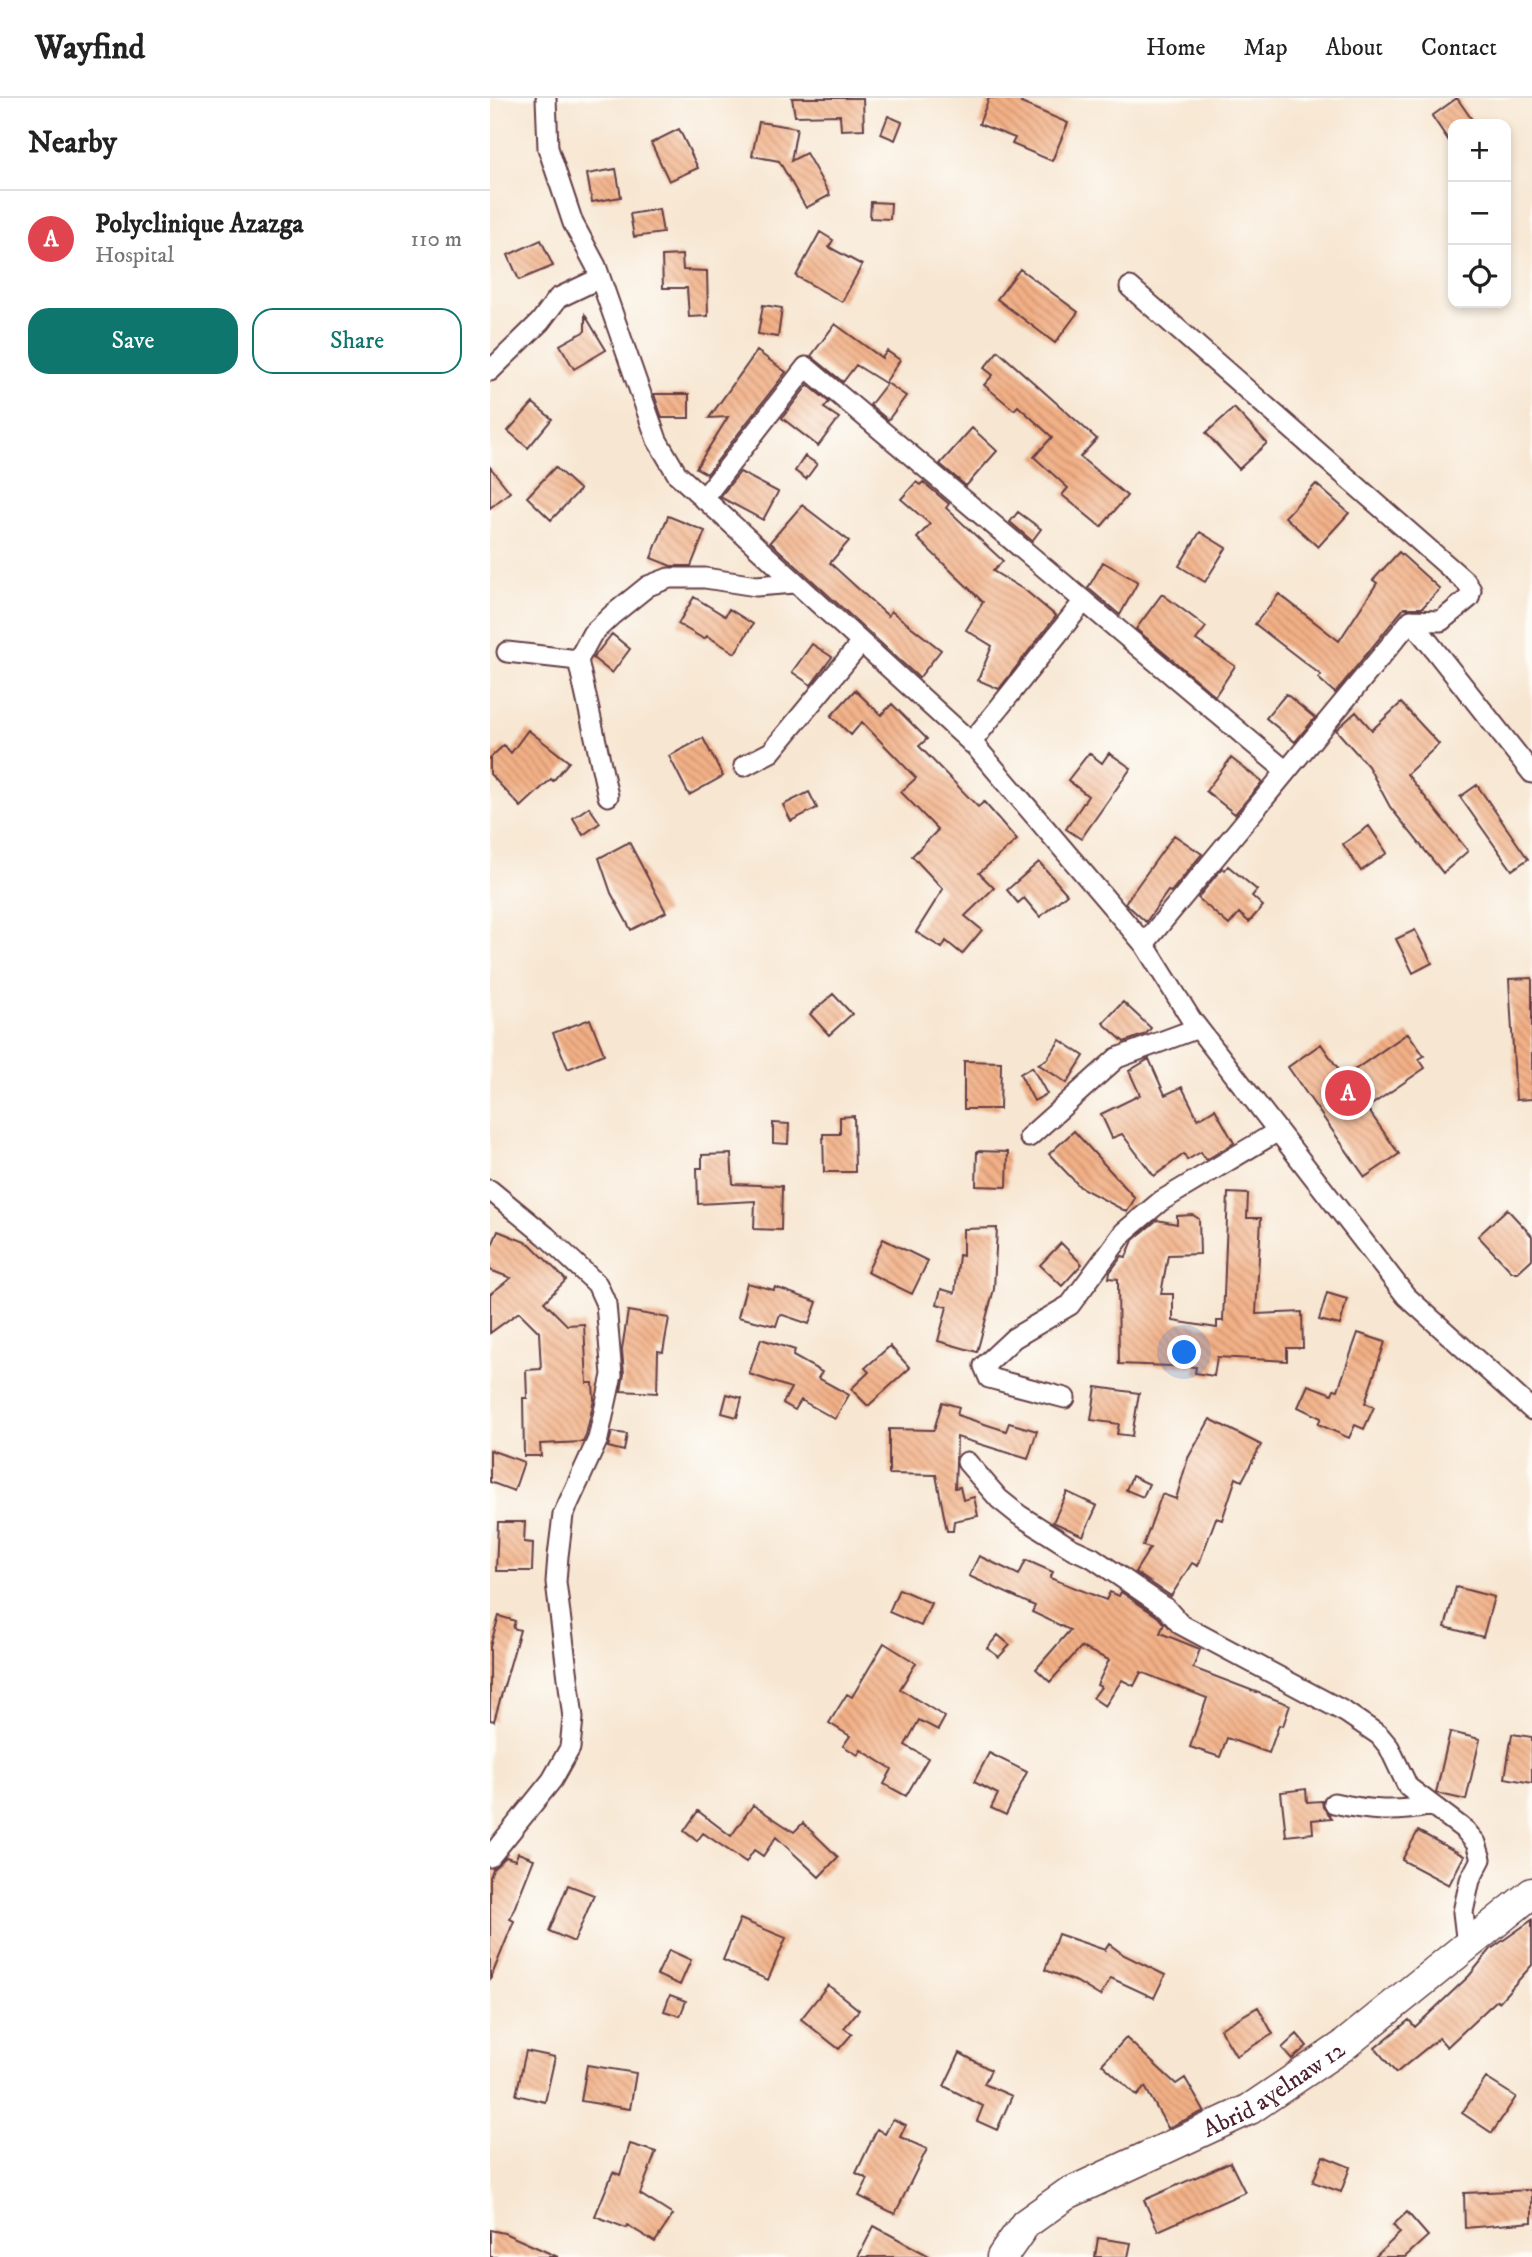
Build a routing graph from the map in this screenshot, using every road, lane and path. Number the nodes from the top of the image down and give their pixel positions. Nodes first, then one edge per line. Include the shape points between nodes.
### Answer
1 (546, 98) edge
2 (600, 278) junction
3 (1130, 287) dead end
4 (490, 371) edge
5 (703, 499) junction
6 (794, 583) junction
7 (1084, 601) junction
8 (1411, 620) junction
9 (862, 643) junction
10 (507, 652) dead end
11 (578, 660) junction
12 (971, 743) junction
13 (744, 766) dead end
14 (1286, 771) junction
15 (1532, 773) edge
16 (608, 796) dead end
17 (1144, 944) junction
18 (1198, 1028) junction
19 (1278, 1131) junction
20 (1029, 1137) dead end
21 (490, 1190) edge
22 (1065, 1398) dead end
23 (1532, 1410) edge
24 (967, 1462) dead end
25 (1334, 1803) dead end
26 (1432, 1805) junction
27 (490, 1857) edge
28 (1532, 1893) edge
29 (1467, 1947) junction
30 (1002, 2257) edge

1 - 2 street via 548,148 573,223
2 - 4 street via 558,298
2 - 5 street via 657,440 677,474
3 - 8 street via 1471,590 1441,621
5 - 6 street
5 - 7 street via 806,367
6 - 9 street
6 - 11 street via 755,586 669,578 648,586 602,624
7 - 12 street
7 - 14 street
8 - 14 street
8 - 15 street
9 - 12 street
9 - 13 street via 771,752
10 - 11 street
11 - 16 street
12 - 17 street
14 - 17 street
17 - 18 street
18 - 19 street
18 - 20 street via 1117,1058
19 - 22 street via 1161,1200 1125,1231 1070,1305 1014,1338 984,1366 989,1378
19 - 23 street via 1406,1296
21 - 27 street via 597,1284 606,1304 612,1375 598,1438 563,1515 558,1556 556,1582 573,1718 570,1748 552,1780
24 - 26 street via 1019,1515 1093,1558 1166,1608 1180,1624 1345,1712 1379,1735 1390,1747 1408,1787
25 - 26 street via 1368,1811
26 - 29 street via 1465,1830 1479,1849 1463,1912
28 - 29 main road, Abrid aɣelnaw 12
29 - 30 main road, Abrid aɣelnaw 12 via 1343,2046 1250,2109 1067,2194 1025,2224

